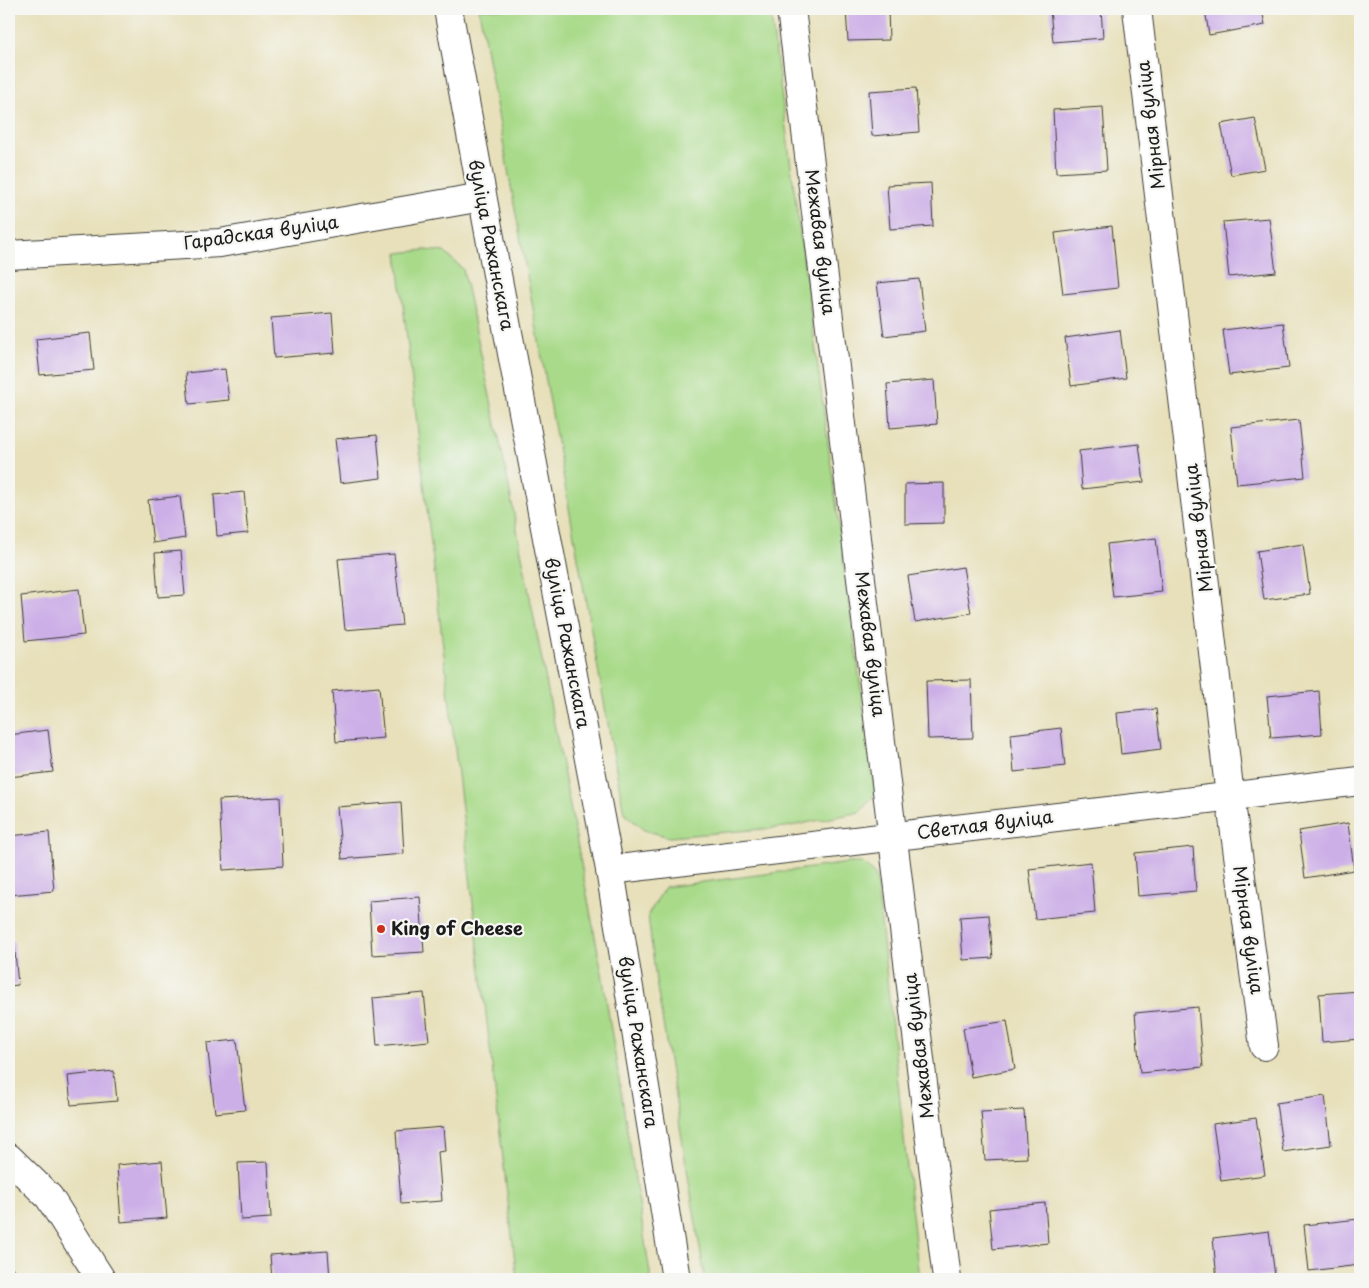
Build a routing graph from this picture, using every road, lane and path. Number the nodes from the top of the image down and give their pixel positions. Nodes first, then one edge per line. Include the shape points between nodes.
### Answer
1 (448, 9) edge
2 (791, 9) edge
3 (1138, 9) edge
4 (482, 197) junction
5 (9, 255) edge
6 (1360, 781) edge
7 (1230, 796) junction
8 (893, 836) junction
9 (610, 870) junction
10 (1264, 1046) dead end
11 (9, 1158) edge
12 (102, 1279) edge
13 (676, 1279) edge
14 (948, 1279) edge

1 - 4 street, вуліца Ражанскага
2 - 8 street, Межавая вуліца
3 - 7 street, Мірная вуліца
4 - 5 street, Гарадская вуліца via 220,243
4 - 9 street, вуліца Ражанскага
6 - 7 street, Светлая вуліца
7 - 8 street, Светлая вуліца
7 - 10 street, Мірная вуліца
8 - 9 street, Светлая вуліца
8 - 14 street, Межавая вуліца
9 - 13 street, вуліца Ражанскага
11 - 12 street via 49,1197

